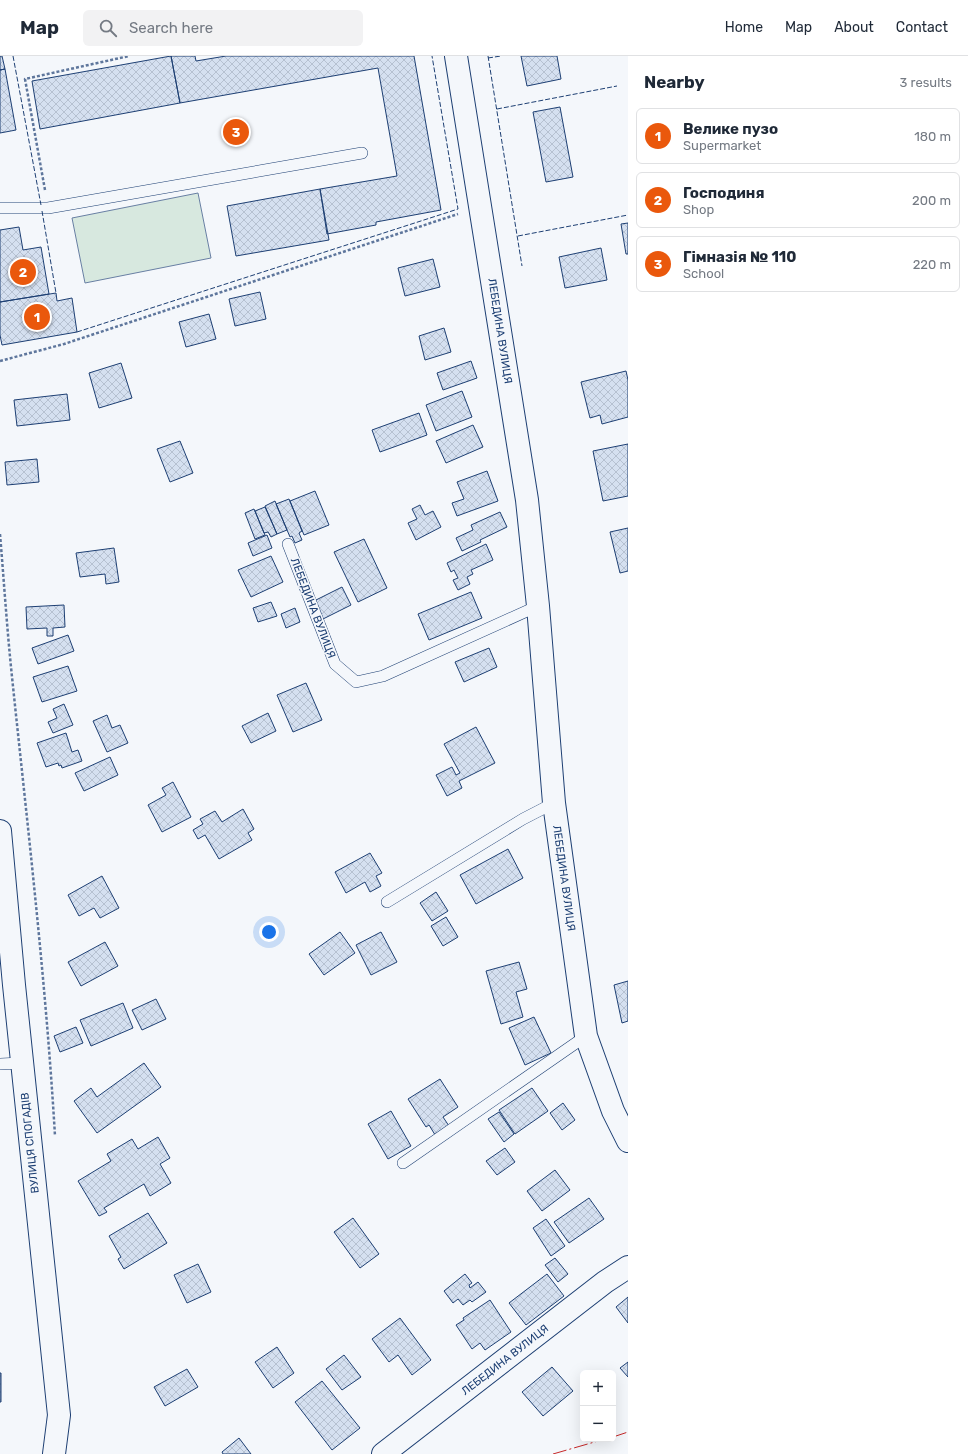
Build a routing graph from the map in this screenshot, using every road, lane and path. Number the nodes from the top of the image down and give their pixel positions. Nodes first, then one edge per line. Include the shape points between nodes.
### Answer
1 (129, 56) edge
2 (456, 56) edge
3 (362, 153) dead end
4 (480, 206) junction
5 (0, 208) edge
6 (48, 208) junction
7 (0, 361) edge
8 (0, 534) edge
9 (288, 544) dead end
10 (538, 606) junction
11 (554, 804) junction
12 (0, 831) edge
13 (387, 902) dead end
14 (7, 986) edge
15 (586, 1036) junction
16 (22, 1063) junction
17 (0, 1064) edge
18 (55, 1138) dead end
19 (628, 1141) edge
20 (403, 1163) dead end
21 (628, 1267) edge
22 (54, 1454) edge
23 (383, 1454) edge

1 - 6 path via 25,79
2 - 4 street, ЛЕБЕДИНА ВУЛИЦЯ
3 - 6 lane
4 - 7 path via 72,342
4 - 10 street, ЛЕБЕДИНА ВУЛИЦЯ via 527,500
5 - 6 lane
8 - 18 path via 39,934
9 - 10 lane, ЛЕБЕДИНА ВУЛИЦЯ via 335,664 356,682 383,676
10 - 11 street, ЛЕБЕДИНА ВУЛИЦЯ
11 - 13 lane via 523,819
11 - 15 street, ЛЕБЕДИНА ВУЛИЦЯ
12 - 14 street, ВУЛИЦЯ СПОГАДІВ
14 - 16 street, ВУЛИЦЯ СПОГАДІВ
15 - 19 street, ЛЕБЕДИНА ВУЛИЦЯ via 613,1111
15 - 20 lane
16 - 17 lane
16 - 22 street, ВУЛИЦЯ СПОГАДІВ via 59,1415
21 - 23 street, ЛЕБЕДИНА ВУЛИЦЯ via 605,1282

